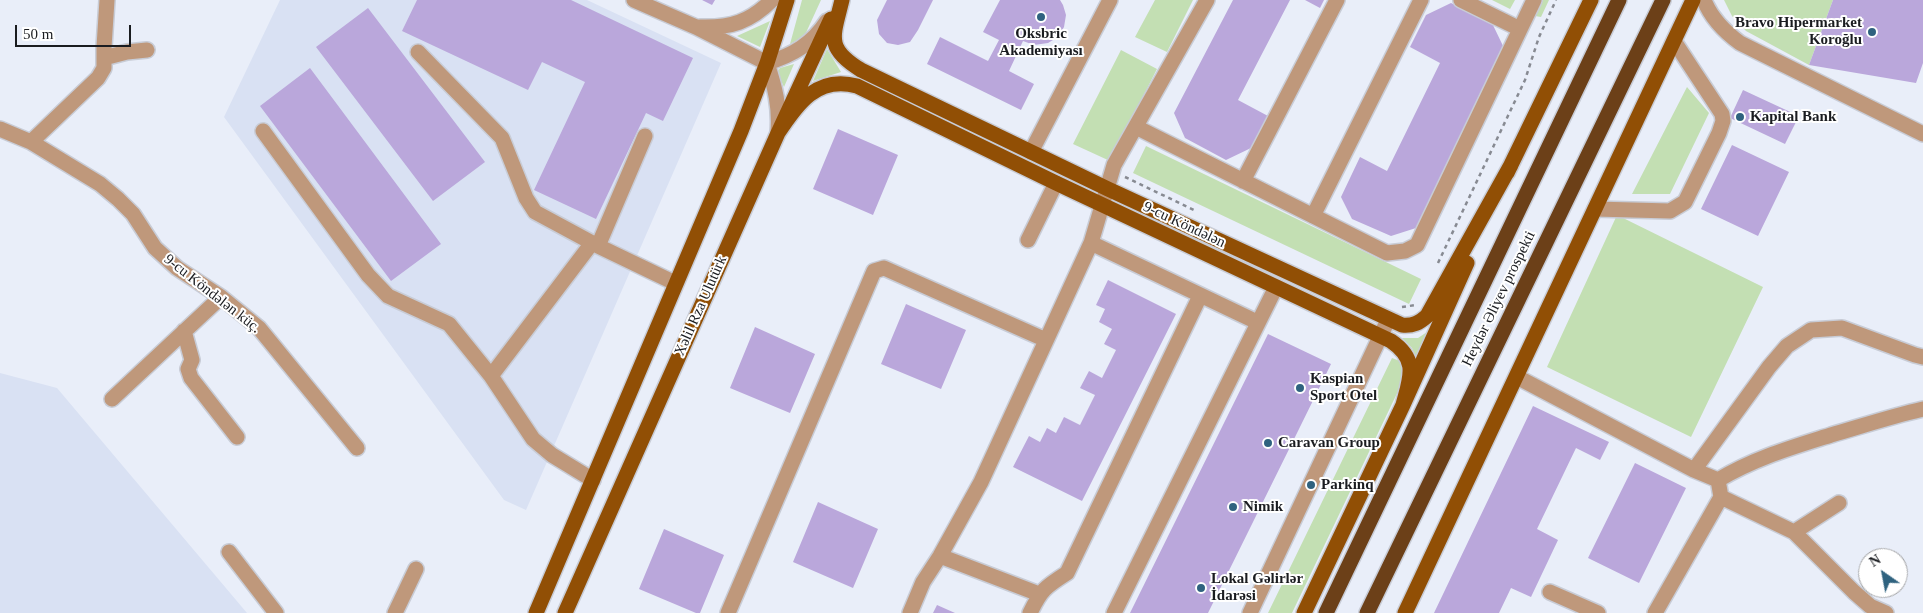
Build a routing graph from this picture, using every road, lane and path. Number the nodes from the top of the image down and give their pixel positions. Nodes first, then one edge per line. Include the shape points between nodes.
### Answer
1 (107, 0) edge
2 (634, 0) edge
3 (772, 0) edge
4 (787, 0) edge
5 (840, 0) edge
6 (1110, 0) edge
7 (1207, 0) edge
8 (1336, 0) edge
9 (1421, 0) edge
10 (1462, 0) edge
11 (1534, 0) edge
12 (1556, 0) edge
13 (1590, 0) edge
14 (1619, 0) edge
15 (1663, 0) edge
16 (1693, 0) edge
17 (1704, 0) edge
18 (737, 24) junction
19 (696, 27) junction
20 (1520, 29) junction
21 (1674, 42) junction
22 (737, 48) junction
23 (148, 50) dead end
24 (418, 52) dead end
25 (104, 58) junction
26 (767, 63) junction
27 (1136, 127) junction
28 (0, 129) edge
29 (263, 131) dead end
30 (778, 133) junction
31 (1923, 134) edge
32 (646, 136) dead end
33 (31, 142) junction
34 (1031, 152) junction
35 (1510, 165) junction
36 (1113, 171) junction
37 (1243, 181) junction
38 (1056, 183) junction
39 (1108, 189) junction
40 (1103, 205) junction
41 (1595, 209) junction
42 (1201, 214) dead end
43 (1313, 216) junction
44 (1028, 240) dead end
45 (1091, 243) junction
46 (595, 245) junction
47 (1435, 269) dead end
48 (675, 283) junction
49 (1276, 287) junction
50 (1200, 296) junction
51 (221, 297) junction
52 (1418, 304) dead end
53 (1391, 314) junction
54 (1258, 322) junction
55 (184, 331) junction
56 (1381, 336) junction
57 (1046, 340) junction
58 (1923, 356) edge
59 (491, 376) junction
60 (1516, 377) junction
61 (112, 399) dead end
62 (1403, 405) junction
63 (1923, 409) edge
64 (237, 437) dead end
65 (357, 448) dead end
66 (1694, 470) junction
67 (594, 480) junction
68 (1718, 480) junction
69 (1721, 497) junction
70 (1839, 502) dead end
71 (1794, 532) junction
72 (229, 552) dead end
73 (940, 556) junction
74 (416, 569) dead end
75 (1550, 592) dead end
76 (1039, 594) junction
77 (276, 613) edge
78 (395, 613) edge
79 (536, 613) edge
80 (565, 613) edge
81 (728, 613) edge
82 (910, 613) edge
83 (1030, 613) edge
84 (1114, 613) edge
85 (1250, 613) edge
86 (1304, 613) edge
87 (1326, 613) edge
88 (1367, 613) edge
89 (1405, 613) edge
90 (1598, 613) edge
91 (1655, 613) edge
92 (1886, 613) edge

1 - 25 street
2 - 19 street
3 - 18 street via 752,17
4 - 26 main road
5 - 26 street via 807,44 785,58
5 - 30 main road, Xəlil Rza Ulutürk
5 - 34 main road, 9-cu Köndələn via 835,46 847,62
6 - 34 street
7 - 27 street
8 - 37 street
9 - 43 street
10 - 20 street
11 - 20 street
12 - 47 path via 1525,80
13 - 35 main road
14 - 87 highway, Heydər Əliyev prospekti
15 - 88 highway, Heydər Əliyev prospekti
16 - 21 main road
17 - 31 street via 1715,20 1740,43
18 - 19 street
18 - 22 street via 727,34
19 - 22 street
20 - 43 street via 1417,245 1387,253
21 - 41 main road
21 - 41 street via 1722,114 1719,133 1685,202 1679,207 1670,211
22 - 26 street
23 - 25 street
24 - 46 street via 502,138 526,198 535,212
25 - 33 street via 104,68 98,78
26 - 30 street via 779,105
26 - 48 main road, Xəlil Rza Ulutürk
27 - 36 street
27 - 37 street
28 - 33 street, 9-cu Köndələn küç.
29 - 59 street via 368,275 388,296 449,324
30 - 38 main road, 9-cu Köndələn via 792,112 811,93 830,84 848,83
30 - 80 main road, Xəlil Rza Ulutürk
32 - 46 street
33 - 51 street, 9-cu Köndələn küç. via 100,184 133,214 156,248 177,268
34 - 39 main road, 9-cu Köndələn
35 - 53 main road, 9-cu Köndələn via 1427,316 1411,326 1402,325
35 - 62 main road
36 - 39 street
36 - 42 path
37 - 43 street
38 - 40 main road, 9-cu Köndələn
38 - 44 street
39 - 40 street
39 - 53 main road, 9-cu Köndələn
40 - 45 street
40 - 49 main road, 9-cu Köndələn
41 - 60 main road
45 - 50 street
45 - 57 street
46 - 48 street
46 - 59 street
48 - 67 main road, Xəlil Rza Ulutürk
49 - 54 street
49 - 56 main road, 9-cu Köndələn
50 - 54 street
50 - 76 street via 1067,574
51 - 55 street
51 - 65 street, 9-cu Köndələn küç. via 258,328
52 - 53 path
53 - 56 street
54 - 84 street
55 - 61 street
55 - 64 street via 192,360 188,369 191,378
56 - 62 main road, 9-cu Köndələn via 1398,346 1408,359 1410,376
56 - 85 street
57 - 73 street via 981,482
57 - 81 street via 884,268 874,271
58 - 66 street via 1842,328 1811,330 1788,346 1769,367
59 - 67 street via 533,439 552,455
60 - 66 street
60 - 89 main road
62 - 86 main road
63 - 68 street via 1783,450 1742,466
66 - 68 street
67 - 79 main road, Xəlil Rza Ulutürk
68 - 69 street
69 - 71 street
69 - 91 street
70 - 71 street
71 - 92 street via 1854,592 1870,606
72 - 77 street
73 - 76 street
73 - 82 street via 923,582
74 - 78 street
75 - 90 street
76 - 83 street

